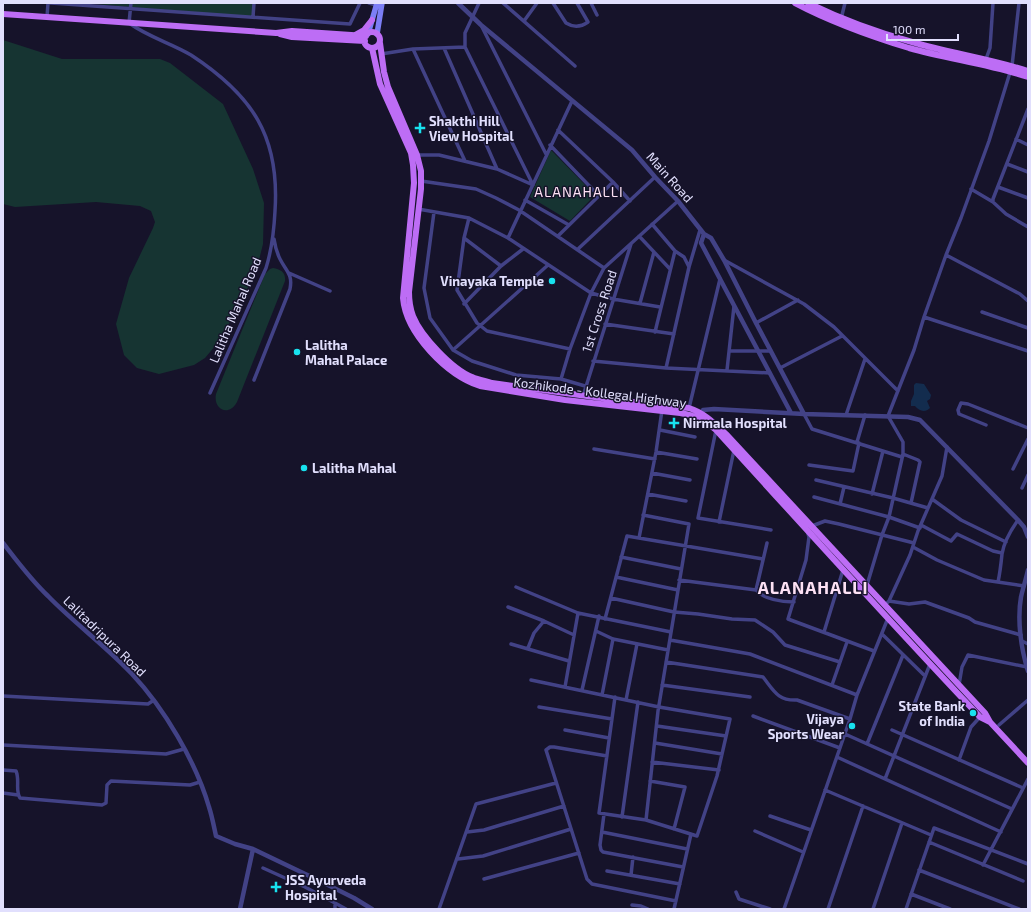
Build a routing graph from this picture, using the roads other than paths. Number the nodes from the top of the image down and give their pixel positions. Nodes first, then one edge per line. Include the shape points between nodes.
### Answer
1 (48, 3) edge
2 (51, 3) edge
3 (131, 3) edge
4 (254, 3) edge
5 (360, 3) edge
6 (369, 3) edge
7 (458, 3) edge
8 (479, 3) edge
9 (503, 3) edge
10 (537, 3) edge
11 (553, 3) edge
12 (577, 3) edge
13 (591, 3) edge
14 (795, 3) edge
15 (808, 3) edge
16 (845, 3) edge
17 (994, 3) edge
18 (1019, 3) edge
19 (378, 4) edge
20 (820, 6) edge
21 (130, 8) junction
22 (3, 14) edge
23 (597, 15) dead end
24 (47, 17) junction
25 (253, 17) junction
26 (473, 17) junction
27 (372, 20) junction
28 (524, 21) junction
29 (841, 21) junction
30 (129, 23) junction
31 (481, 25) junction
32 (276, 33) junction
33 (377, 34) junction
34 (353, 35) junction
35 (366, 37) junction
36 (347, 40) junction
37 (380, 43) junction
38 (465, 47) junction
39 (372, 48) junction
40 (444, 48) junction
41 (413, 49) junction
42 (381, 54) junction
43 (986, 60) junction
44 (375, 61) junction
45 (575, 66) dead end
46 (1011, 68) junction
47 (1028, 71) edge
48 (1028, 77) edge
49 (572, 101) junction
50 (1028, 111) edge
51 (558, 130) junction
52 (407, 139) junction
53 (1016, 140) junction
54 (550, 145) junction
55 (1028, 145) edge
56 (546, 154) junction
57 (417, 155) junction
58 (465, 161) junction
59 (1007, 164) junction
60 (497, 169) junction
61 (1028, 172) edge
62 (655, 177) junction
63 (421, 181) junction
64 (613, 182) junction
65 (533, 185) junction
66 (998, 187) junction
67 (971, 189) junction
68 (599, 196) junction
69 (1028, 198) edge
70 (525, 200) junction
71 (630, 201) junction
72 (678, 201) junction
73 (993, 202) junction
74 (418, 209) junction
75 (520, 210) junction
76 (434, 212) junction
77 (470, 218) junction
78 (652, 224) junction
79 (569, 225) junction
80 (1028, 227) edge
81 (700, 230) junction
82 (274, 234) junction
83 (704, 234) junction
84 (558, 236) junction
85 (639, 236) junction
86 (464, 238) junction
87 (508, 238) junction
88 (632, 243) junction
89 (523, 249) junction
90 (578, 249) junction
91 (675, 251) junction
92 (654, 252) junction
93 (946, 255) junction
94 (724, 260) junction
95 (548, 265) junction
96 (501, 266) junction
97 (689, 267) junction
98 (604, 268) junction
99 (670, 269) junction
100 (289, 273) junction
101 (720, 279) junction
102 (330, 291) dead end
103 (591, 293) junction
104 (613, 300) junction
105 (798, 300) junction
106 (1028, 300) edge
107 (464, 304) junction
108 (640, 304) junction
109 (734, 304) junction
110 (660, 307) junction
111 (982, 312) dead end
112 (924, 317) junction
113 (756, 323) junction
114 (605, 324) junction
115 (481, 326) junction
116 (1028, 328) edge
117 (655, 332) junction
118 (674, 334) junction
119 (842, 336) junction
120 (570, 349) junction
121 (453, 350) junction
122 (729, 351) junction
123 (759, 351) junction
124 (771, 351) junction
125 (1028, 351) edge
126 (865, 359) junction
127 (593, 361) junction
128 (666, 368) junction
129 (780, 368) junction
130 (698, 369) junction
131 (727, 370) junction
132 (770, 373) junction
133 (561, 379) junction
134 (254, 380) dead end
135 (585, 386) junction
136 (898, 391) junction
137 (210, 393) dead end
138 (583, 396) junction
139 (662, 408) junction
140 (689, 408) junction
141 (791, 413) junction
142 (804, 414) junction
143 (700, 415) junction
144 (846, 415) junction
145 (865, 415) junction
146 (888, 416) junction
147 (986, 425) dead end
148 (717, 428) junction
149 (1028, 428) edge
150 (660, 430) junction
151 (695, 437) dead end
152 (1028, 439) edge
153 (858, 443) junction
154 (947, 447) junction
155 (594, 449) dead end
156 (734, 450) junction
157 (883, 451) junction
158 (656, 452) junction
159 (902, 455) junction
160 (655, 459) junction
161 (697, 459) dead end
162 (810, 465) dead end
163 (1013, 469) dead end
164 (652, 474) junction
165 (1028, 475) edge
166 (690, 480) dead end
167 (816, 480) dead end
168 (844, 487) junction
169 (1022, 488) dead end
170 (648, 494) junction
171 (872, 494) junction
172 (814, 497) dead end
173 (893, 498) junction
174 (932, 498) junction
175 (686, 501) dead end
176 (910, 503) junction
177 (840, 504) junction
178 (928, 508) junction
179 (643, 515) junction
180 (889, 517) junction
181 (698, 518) junction
182 (1018, 520) junction
183 (719, 522) junction
184 (689, 524) junction
185 (920, 526) junction
186 (1026, 526) edge
187 (810, 528) junction
188 (771, 530) dead end
189 (882, 535) junction
190 (1028, 537) edge
191 (639, 538) junction
192 (1006, 542) junction
193 (3, 543) edge
194 (767, 543) dead end
195 (914, 545) junction
196 (685, 546) junction
197 (1002, 553) junction
198 (621, 557) junction
199 (763, 559) junction
200 (681, 569) junction
201 (843, 570) junction
202 (1028, 570) edge
203 (616, 577) junction
204 (679, 580) junction
205 (998, 582) junction
206 (867, 584) junction
207 (516, 586) dead end
208 (1024, 586) junction
209 (678, 590) junction
210 (756, 590) junction
211 (611, 598) junction
212 (794, 602) junction
213 (887, 603) junction
214 (508, 607) dead end
215 (674, 612) junction
216 (578, 613) junction
217 (599, 616) junction
218 (888, 618) junction
219 (605, 619) junction
220 (544, 621) junction
221 (596, 631) junction
222 (671, 632) junction
223 (824, 632) junction
224 (882, 634) junction
225 (574, 635) junction
226 (1020, 635) junction
227 (613, 638) junction
228 (670, 640) junction
229 (847, 642) junction
230 (1026, 642) edge
231 (511, 644) dead end
232 (637, 644) junction
233 (528, 648) junction
234 (668, 650) junction
235 (874, 651) junction
236 (903, 655) junction
237 (569, 661) junction
238 (666, 662) junction
239 (840, 662) junction
240 (930, 664) junction
241 (1027, 669) edge
242 (925, 676) junction
243 (531, 680) dead end
244 (662, 685) junction
245 (959, 685) junction
246 (832, 686) junction
247 (565, 687) junction
248 (582, 690) junction
249 (602, 695) junction
250 (857, 695) junction
251 (3, 696) edge
252 (750, 697) dead end
253 (615, 698) junction
254 (154, 700) junction
255 (626, 700) junction
256 (1028, 700) edge
257 (638, 702) junction
258 (539, 707) dead end
259 (659, 707) junction
260 (752, 716) dead end
261 (980, 717) junction
262 (612, 719) junction
263 (850, 719) junction
264 (990, 722) junction
265 (999, 725) dead end
266 (656, 726) junction
267 (565, 730) dead end
268 (892, 730) dead end
269 (845, 734) junction
270 (902, 734) junction
271 (726, 736) junction
272 (609, 738) junction
273 (655, 743) junction
274 (867, 744) junction
275 (3, 745) edge
276 (840, 748) junction
277 (184, 749) junction
278 (722, 754) junction
279 (607, 756) junction
280 (894, 756) junction
281 (837, 757) junction
282 (959, 760) junction
283 (1027, 760) edge
284 (652, 762) junction
285 (3, 770) edge
286 (718, 770) junction
287 (885, 779) junction
288 (1028, 779) edge
289 (650, 781) junction
290 (200, 782) junction
291 (556, 783) junction
292 (1023, 788) junction
293 (825, 790) junction
294 (3, 793) edge
295 (18, 795) junction
296 (564, 806) junction
297 (863, 806) junction
298 (1012, 809) junction
299 (604, 814) junction
300 (770, 816) dead end
301 (622, 817) junction
302 (646, 820) junction
303 (902, 823) junction
304 (571, 829) junction
305 (674, 829) junction
306 (810, 830) junction
307 (755, 831) dead end
308 (467, 832) junction
309 (602, 832) junction
310 (1001, 832) junction
311 (691, 834) junction
312 (931, 835) junction
313 (929, 842) junction
314 (253, 849) junction
315 (687, 849) junction
316 (991, 850) junction
317 (804, 852) junction
318 (579, 853) junction
319 (633, 857) junction
320 (458, 859) junction
321 (1028, 864) edge
322 (983, 865) junction
323 (683, 867) junction
324 (263, 868) dead end
325 (919, 870) junction
326 (607, 871) dead end
327 (631, 875) junction
328 (484, 879) dead end
329 (1023, 881) dead end
330 (680, 884) junction
331 (736, 892) dead end
332 (911, 894) junction
333 (676, 902) junction
334 (335, 903) junction
335 (632, 905) dead end
336 (947, 908) edge
337 (240, 909) edge
338 (335, 909) edge
339 (346, 909) edge
340 (372, 909) edge
341 (439, 909) edge
342 (648, 909) edge
343 (674, 909) edge
344 (770, 909) edge
345 (784, 909) edge
346 (828, 909) edge
347 (873, 909) edge
348 (906, 909) edge
349 (1019, 909) edge

1 - 24 street
2 - 21 street
3 - 21 street
4 - 25 street
5 - 25 street via 350,24
6 - 19 street
7 - 26 street, Main Road
8 - 26 street
9 - 28 street
10 - 28 street
11 - 12 street via 568,25 582,26 588,22
13 - 23 street
14 - 29 main road
15 - 20 main road
16 - 29 street
17 - 43 street via 990,48
18 - 46 street
19 - 27 main road
19 - 33 main road
20 - 29 main road
21 - 25 street
21 - 30 street
22 - 24 main road
24 - 30 main road
26 - 31 street, Main Road
26 - 38 street via 465,33
27 - 34 main road via 364,30
27 - 35 main road
28 - 45 street
29 - 43 main road
29 - 46 main road via 910,48
30 - 32 main road
30 - 82 street, Lalitha Mahal Road via 192,56 226,81 249,105 262,128 272,159 276,192
31 - 49 street, Main Road
31 - 56 street
32 - 34 main road via 292,31
32 - 36 main road via 292,37
33 - 35 main road via 373,33
33 - 37 main road
34 - 35 main road
35 - 36 main road
35 - 39 main road via 367,46
36 - 44 main road via 365,47
37 - 39 main road
37 - 42 main road, Kozhikode - Kollegal Highway
38 - 40 street
38 - 65 street
39 - 44 main road, Kozhikode - Kollegal Highway
40 - 41 street
40 - 60 street
41 - 42 street
41 - 58 street
42 - 52 main road, Kozhikode - Kollegal Highway via 388,87
43 - 46 main road
44 - 52 main road, Kozhikode - Kollegal Highway via 380,84
46 - 47 main road
46 - 48 main road
46 - 67 street via 989,141
49 - 51 street
49 - 62 street, Main Road via 632,150
50 - 53 street
51 - 54 street
51 - 64 street
52 - 57 main road, Kozhikode - Kollegal Highway
52 - 139 main road, Kozhikode - Kollegal Highway via 413,160 414,183 403,303 412,327 447,368 468,382 497,389 565,400
53 - 55 street
53 - 59 street
54 - 56 street
54 - 68 street
56 - 65 street
57 - 58 street via 439,155
57 - 63 main road, Kozhikode - Kollegal Highway
58 - 60 street
59 - 61 street
59 - 66 street
60 - 65 street
62 - 71 street
62 - 72 street, Main Road
63 - 74 main road, Kozhikode - Kollegal Highway
63 - 75 street via 476,189
64 - 68 street
64 - 71 street
65 - 70 street
66 - 69 street
66 - 73 street
67 - 73 street
67 - 93 street
68 - 79 street
70 - 75 street
70 - 79 street
71 - 90 street
72 - 78 street
72 - 81 street, Main Road
73 - 80 street via 1006,214
74 - 76 street
74 - 138 main road, Kozhikode - Kollegal Highway via 409,292 413,315 424,335 450,363 471,377 492,383
75 - 84 street
75 - 87 street
76 - 77 street
76 - 121 street via 424,288 430,318
77 - 86 street
77 - 87 street
78 - 85 street
78 - 91 street
79 - 84 street
81 - 83 street, Main Road
81 - 97 street
82 - 100 street, Lalitha Mahal Road via 277,252
82 - 137 street, Lalitha Mahal Road via 266,268
83 - 94 street, Main Road via 711,238
83 - 101 street via 701,243
84 - 90 street
85 - 88 street
85 - 92 street
86 - 96 street
86 - 107 street via 457,290
87 - 89 street
88 - 98 street
88 - 104 street, 1st Cross Road
89 - 95 street
89 - 96 street
90 - 98 street
91 - 97 street via 684,257
91 - 99 street
92 - 99 street
92 - 108 street
93 - 106 street
93 - 112 street
94 - 105 street
94 - 113 street, Main Road
95 - 103 street
95 - 115 street
96 - 107 street
97 - 118 street
98 - 103 street
99 - 110 street
100 - 102 street
100 - 134 street via 290,289
101 - 109 street
101 - 130 street
103 - 104 street
103 - 120 street
104 - 108 street
104 - 114 street, 1st Cross Road
105 - 113 street
105 - 119 street
107 - 115 street
108 - 110 street
109 - 122 street
109 - 123 street
110 - 117 street
111 - 116 street
112 - 125 street
112 - 136 street
113 - 124 street, Main Road
114 - 117 street
114 - 127 street, 1st Cross Road
115 - 120 street via 487,331
115 - 121 street
117 - 118 street
118 - 128 street
119 - 126 street
119 - 129 street
120 - 133 street
121 - 133 street via 472,361 516,374
122 - 123 street
122 - 131 street
123 - 124 street
123 - 132 street
124 - 129 street, Main Road
126 - 136 street
126 - 144 street
127 - 128 street
127 - 135 street, 1st Cross Road
128 - 130 street
129 - 142 street, Main Road
130 - 131 street
130 - 140 street
131 - 132 street
132 - 141 street
133 - 135 street
135 - 138 street, 1st Cross Road
136 - 146 street
138 - 139 main road, Kozhikode - Kollegal Highway
139 - 140 main road, Kozhikode - Kollegal Highway
139 - 143 main road, Kozhikode - Kollegal Highway
139 - 150 street
140 - 143 main road, Kozhikode - Kollegal Highway
141 - 142 street
141 - 143 street via 714,409 703,410
142 - 144 street
142 - 153 street via 812,429
143 - 148 main road, Kozhikode - Kollegal Highway
144 - 145 street
145 - 146 street
145 - 153 street
146 - 154 street via 920,420
146 - 159 street via 903,442
147 - 149 street via 959,414 961,403
148 - 156 main road, Kozhikode - Kollegal Highway
148 - 181 street
148 - 187 main road, Kozhikode - Kollegal Highway
150 - 151 street
150 - 158 street
152 - 163 street
153 - 157 street
153 - 162 street via 853,471
154 - 174 street via 942,476
154 - 182 street
155 - 160 street
156 - 183 street
156 - 187 main road, Kozhikode - Kollegal Highway
157 - 159 street
157 - 171 street
158 - 160 street
158 - 161 street
159 - 173 street
159 - 176 street via 920,462
160 - 164 street
164 - 166 street
164 - 170 street
165 - 169 street
167 - 168 street
168 - 171 street
168 - 177 street
170 - 175 street
170 - 179 street
171 - 173 street
172 - 177 street
173 - 176 street
173 - 180 street
174 - 178 street
174 - 192 street via 961,520
176 - 178 street
177 - 180 street
178 - 185 street
179 - 184 street
179 - 191 street
180 - 185 street
180 - 189 street
181 - 183 street
181 - 184 street
182 - 186 street
182 - 192 street
183 - 188 street
184 - 196 street
185 - 195 street
185 - 197 street via 951,541 957,534 992,551
186 - 190 street
187 - 189 street via 825,521
187 - 201 main road, Kozhikode - Kollegal Highway
187 - 206 main road, Kozhikode - Kollegal Highway
187 - 212 street via 806,531 809,537 806,560
189 - 195 street
189 - 206 street
191 - 196 street
191 - 198 street via 627,536
192 - 197 street
193 - 254 street, Lalitadripura Road via 48,597 112,654
194 - 199 street
195 - 205 street via 937,560 984,580
195 - 213 street
196 - 199 street
196 - 200 street
197 - 205 street
198 - 200 street
198 - 203 street
199 - 210 street
200 - 204 street
201 - 218 main road, Kozhikode - Kollegal Highway
201 - 223 street
202 - 208 street
203 - 209 street
203 - 211 street
204 - 209 street
204 - 210 street
205 - 208 street
206 - 213 main road, Kozhikode - Kollegal Highway
207 - 216 street
208 - 226 street via 1019,618
209 - 215 street
210 - 212 street via 759,594 784,602
211 - 215 street
211 - 219 street
212 - 223 street via 788,619
213 - 226 street via 925,602 975,622
213 - 245 main road, Kozhikode - Kollegal Highway
214 - 220 street
215 - 222 street
215 - 239 street via 755,620 774,632 786,645
216 - 217 street
216 - 225 street
217 - 219 street
217 - 221 street
218 - 224 street
218 - 240 main road, Kozhikode - Kollegal Highway
219 - 222 street
220 - 225 street
220 - 233 street via 534,633
221 - 227 street
221 - 248 street
222 - 228 street
223 - 229 street
224 - 235 street
224 - 236 street
225 - 237 street
226 - 230 street
227 - 232 street
227 - 249 street
228 - 234 street
228 - 246 street via 750,654
229 - 235 street
229 - 239 street
230 - 241 street
231 - 233 street
232 - 234 street
232 - 255 street
233 - 237 street
234 - 238 street
235 - 250 street
236 - 242 street
236 - 274 street
237 - 247 street
238 - 244 street
238 - 263 street via 763,677 778,696 804,702
239 - 246 street
240 - 242 street
240 - 261 main road, Kozhikode - Kollegal Highway
241 - 245 street via 968,655 962,667
242 - 270 street
243 - 247 street
244 - 252 street
244 - 259 street
245 - 264 main road, Kozhikode - Kollegal Highway
246 - 250 street
247 - 248 street
248 - 249 street
249 - 253 street
250 - 263 street
251 - 254 street via 148,704
253 - 255 street
253 - 262 street
254 - 277 street, Lalitadripura Road via 167,717
255 - 257 street
256 - 265 street
257 - 259 street
257 - 301 street
258 - 262 street
259 - 266 street
259 - 271 street via 730,719
260 - 276 street
261 - 264 main road, Kozhikode - Kollegal Highway
261 - 282 street via 971,727
262 - 272 street
263 - 269 street
264 - 283 main road, Kozhikode - Kollegal Highway
266 - 271 street
266 - 273 street
267 - 272 street
268 - 270 street
269 - 274 street
269 - 276 street
270 - 280 street
270 - 282 street
271 - 278 street
272 - 279 street
273 - 278 street
273 - 284 street
274 - 280 street
275 - 277 street via 166,754
276 - 281 street
277 - 290 street, Lalitadripura Road
278 - 286 street
279 - 291 street via 550,747 546,753
279 - 299 street via 599,813
280 - 287 street
280 - 298 street
281 - 287 street
281 - 293 street
282 - 292 street
284 - 286 street
284 - 289 street
285 - 295 street via 16,771 19,777
286 - 311 street via 697,836
287 - 310 street
288 - 292 street
289 - 302 street
289 - 305 street via 685,787
290 - 295 street via 190,784 112,780 107,785 106,803 102,805 20,798
290 - 314 street, Lalitadripura Road via 216,836
291 - 296 street
291 - 308 street via 476,804
292 - 298 street
293 - 297 street
293 - 306 street
294 - 295 street
296 - 304 street
296 - 308 street via 484,830
297 - 303 street
297 - 346 street
298 - 310 street
299 - 301 street
299 - 309 street
300 - 306 street
301 - 302 street
302 - 305 street
303 - 312 street
303 - 347 street
304 - 318 street
304 - 320 street via 483,856
305 - 311 street
306 - 317 street
307 - 317 street
308 - 320 street
309 - 315 street
309 - 319 street via 600,845 603,852
310 - 316 street
311 - 315 street
312 - 313 street
312 - 316 street via 934,828
313 - 322 street
313 - 325 street
314 - 337 street
314 - 340 street, Lalitadripura Road
315 - 323 street
316 - 321 street
316 - 322 street
317 - 345 street
318 - 328 street
318 - 333 street via 587,880 592,884
319 - 323 street
319 - 327 street
320 - 341 street
322 - 329 street
323 - 330 street
324 - 334 street
325 - 332 street
325 - 349 street
326 - 327 street
327 - 330 street
330 - 333 street
331 - 344 street via 738,899
332 - 336 street
332 - 348 street
333 - 343 street
334 - 338 street
334 - 339 street
335 - 342 street

